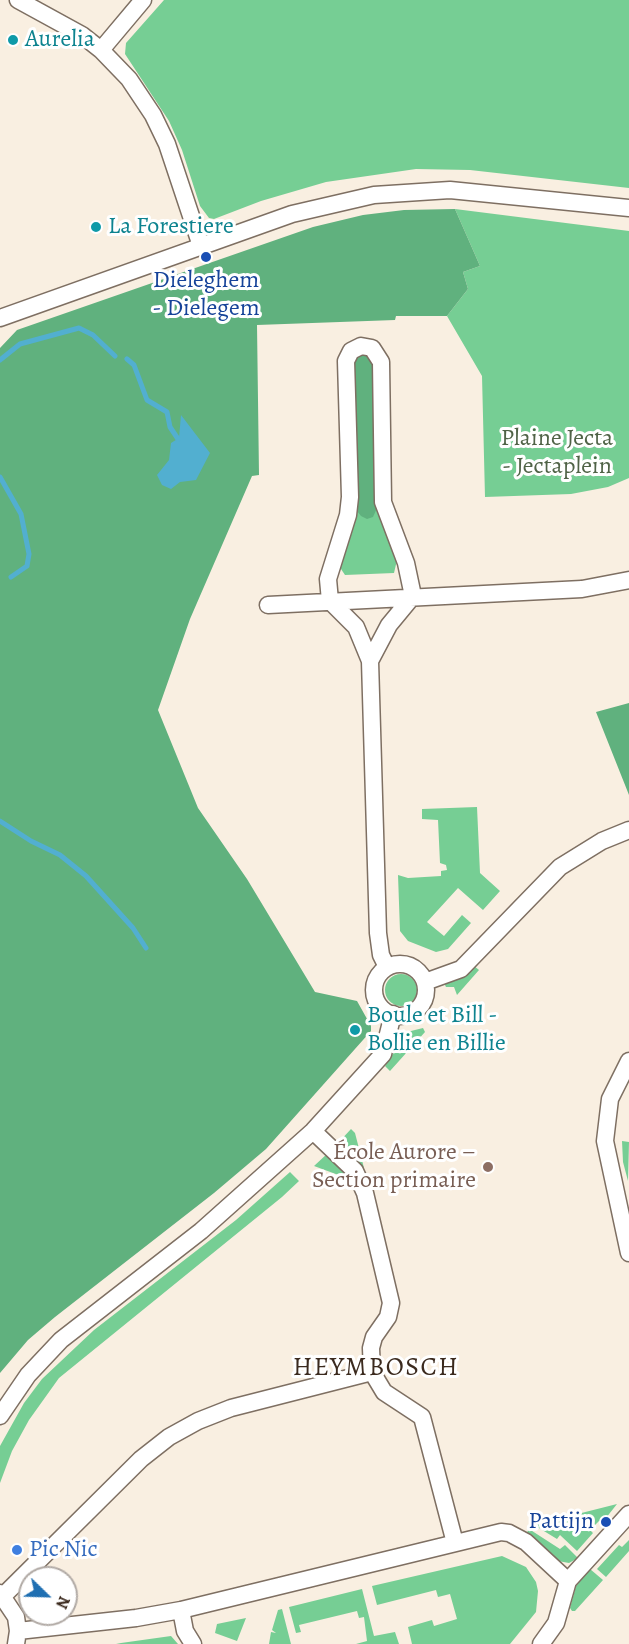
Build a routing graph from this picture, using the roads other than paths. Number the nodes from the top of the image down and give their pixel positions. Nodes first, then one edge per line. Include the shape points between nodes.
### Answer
1 (18, 0) edge
2 (143, 0) edge
3 (101, 50) junction
4 (629, 208) edge
5 (201, 246) junction
6 (0, 318) edge
7 (629, 580) edge
8 (413, 597) junction
9 (330, 601) junction
10 (268, 605) dead end
11 (370, 661) junction
12 (629, 830) edge
13 (387, 967) junction
14 (425, 982) junction
15 (393, 1014) junction
16 (629, 1061) edge
17 (313, 1131) junction
18 (629, 1253) edge
19 (372, 1372) junction
20 (0, 1416) edge
21 (629, 1514) edge
22 (455, 1543) junction
23 (568, 1581) junction
24 (2, 1594) edge
25 (181, 1610) junction
26 (17, 1637) edge
27 (193, 1644) edge
28 (541, 1644) edge

1 - 3 street via 63,22
2 - 3 street
3 - 5 street via 129,79 153,114
4 - 5 street via 483,192 396,192 338,201
5 - 6 street
7 - 8 street via 582,589
8 - 9 street
8 - 9 street via 406,563 383,502 381,362 372,348 361,346 351,351 346,361 350,497 328,579
8 - 11 street via 388,625
9 - 10 street
9 - 11 street via 356,627
11 - 13 street via 378,933
12 - 14 street via 602,841 560,867 461,969
13 - 14 street via 409,965
13 - 15 street via 377,979 375,994 382,1008
14 - 15 street via 425,997 417,1010 403,1016
15 - 17 street via 383,1054
16 - 18 street via 610,1099 605,1141
17 - 19 street via 355,1171 365,1193 391,1303 388,1317 374,1336
17 - 20 street via 201,1231 61,1340 27,1375
19 - 22 street via 384,1392 422,1417
19 - 24 street via 231,1408 169,1437 141,1459
21 - 23 street
22 - 23 street via 509,1533 526,1542
22 - 25 street
23 - 28 street via 558,1618
24 - 26 street via 16,1617
25 - 26 street
25 - 27 street via 185,1631

